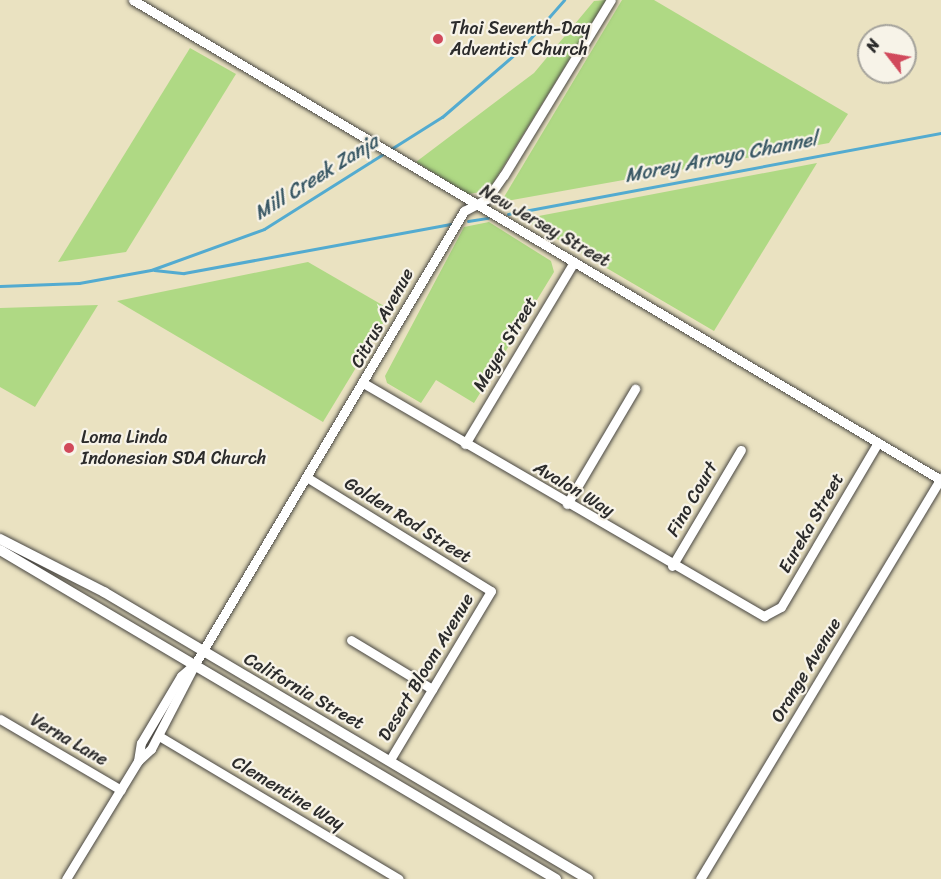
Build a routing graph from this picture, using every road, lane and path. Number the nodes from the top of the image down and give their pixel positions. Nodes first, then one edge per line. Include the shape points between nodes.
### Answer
1 (133, 0) edge
2 (611, 0) edge
3 (477, 205) junction
4 (574, 262) junction
5 (364, 384) junction
6 (635, 389) dead end
7 (878, 442) junction
8 (465, 444) junction
9 (741, 450) dead end
10 (308, 478) junction
11 (941, 479) edge
12 (567, 504) junction
13 (0, 539) edge
14 (0, 550) edge
15 (672, 566) junction
16 (491, 591) joint
17 (769, 616) joint
18 (351, 640) dead end
19 (203, 651) junction
20 (195, 664) junction
21 (432, 689) junction
22 (0, 719) edge
23 (159, 736) junction
24 (390, 759) junction
25 (138, 761) junction
26 (121, 790) junction
27 (66, 879) edge
28 (399, 879) edge
29 (556, 879) edge
30 (588, 879) edge
31 (700, 879) edge

1 - 3 street, New Jersey Street
2 - 3 street, Citrus Avenue via 504,176
3 - 4 street, New Jersey Street
3 - 5 street, Citrus Avenue via 464,211
4 - 7 street, New Jersey Street
4 - 8 street, Meyer Street
5 - 8 street, Avalon Way
5 - 10 street, Citrus Avenue
6 - 12 street
7 - 11 street, New Jersey Street
7 - 17 street, Eureka Street via 781,607
8 - 12 street, Avalon Way
9 - 15 street, Fino Court
10 - 16 street, Golden Rod Street
10 - 19 street, Citrus Avenue
11 - 31 street, Orange Avenue
12 - 15 street, Avalon Way
13 - 19 main road, California Street
14 - 20 main road, California Street
15 - 17 street, Avalon Way
16 - 21 street, Desert Bloom Avenue
18 - 21 street
19 - 20 street, Citrus Avenue
19 - 24 main road, California Street
20 - 23 street, Citrus Avenue
20 - 25 street, Citrus Avenue via 181,676 141,742
20 - 29 main road, California Street
21 - 24 street, Desert Bloom Avenue
22 - 26 street, Verna Lane
23 - 25 street, Citrus Avenue
23 - 28 street, Clementine Way
24 - 30 main road, California Street
25 - 26 street, Citrus Avenue
26 - 27 street, Citrus Avenue

